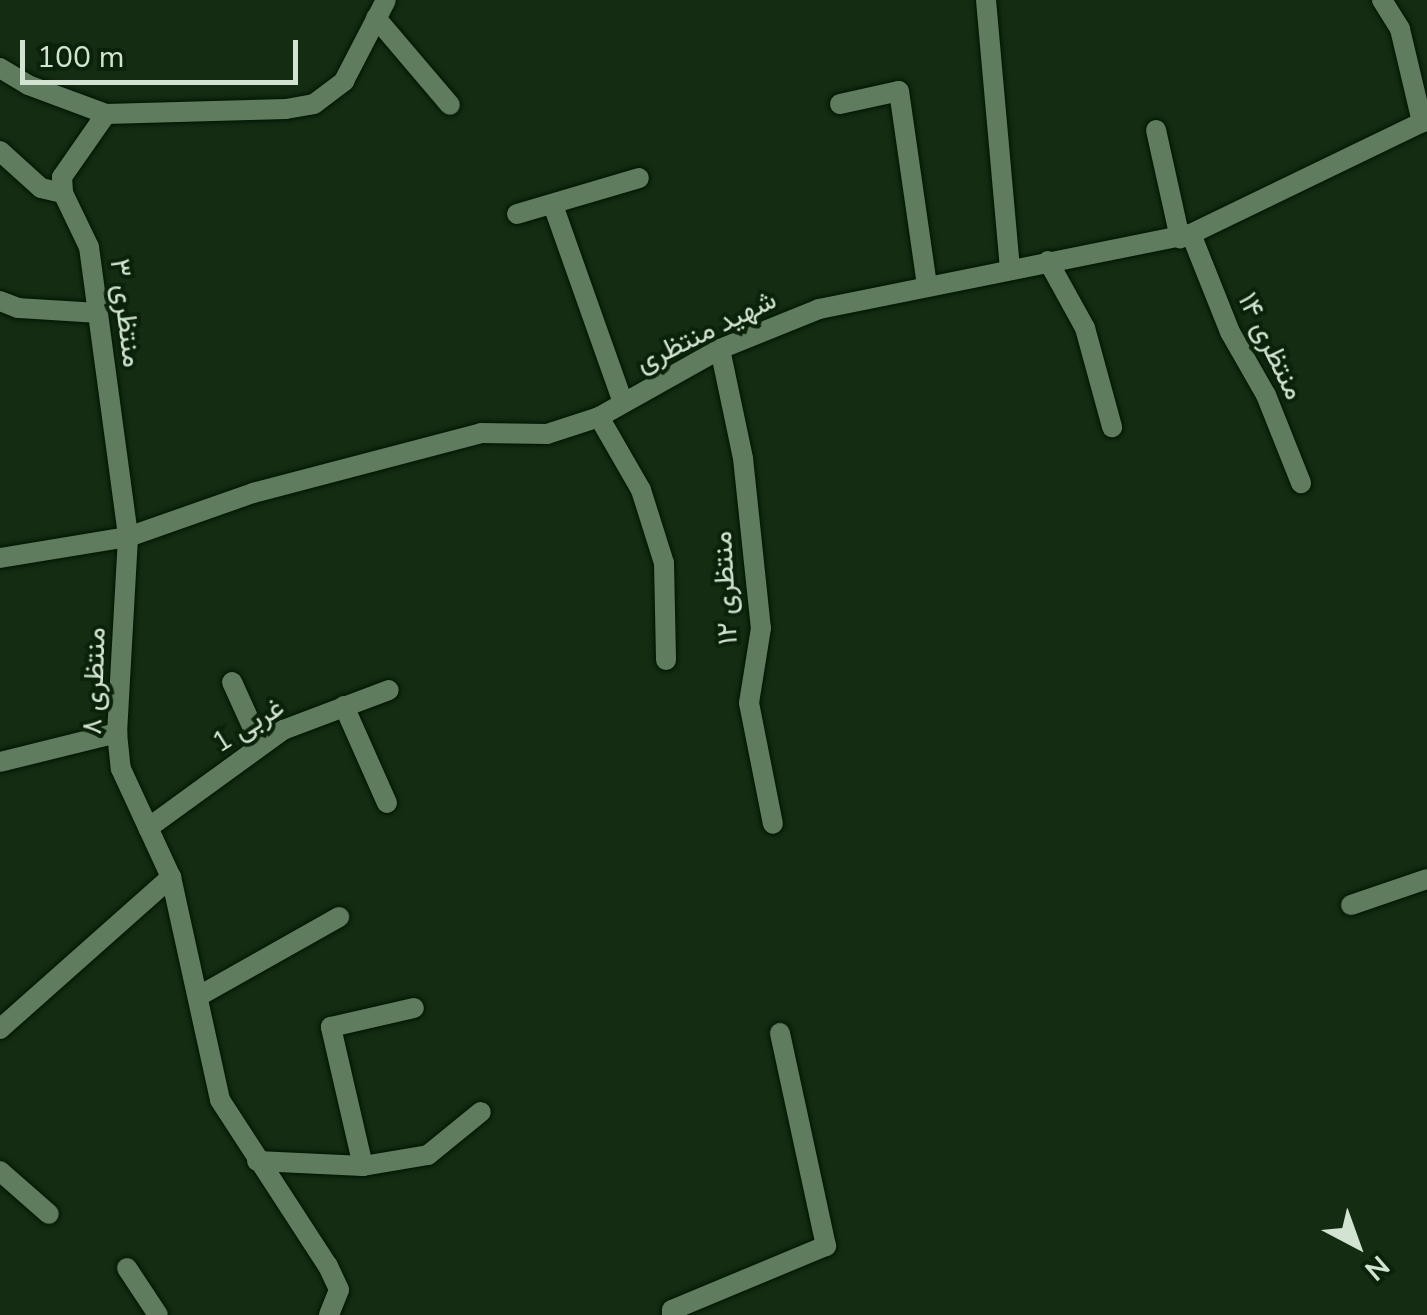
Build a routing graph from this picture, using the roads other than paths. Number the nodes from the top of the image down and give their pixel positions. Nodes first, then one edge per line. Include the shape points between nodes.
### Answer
1 (986, 0) edge
2 (1382, 0) edge
3 (381, 9) edge
4 (0, 68) edge
5 (840, 104) dead end
6 (450, 105) dead end
7 (106, 114) junction
8 (1424, 122) edge
9 (1156, 130) dead end
10 (0, 151) edge
11 (640, 178) dead end
12 (63, 193) junction
13 (553, 205) junction
14 (517, 214) dead end
15 (1185, 236) junction
16 (1048, 261) junction
17 (1010, 269) junction
18 (928, 286) junction
19 (0, 301) edge
20 (97, 312) junction
21 (720, 349) junction
22 (622, 403) junction
23 (598, 417) junction
24 (1112, 427) dead end
25 (1301, 483) dead end
26 (128, 536) junction
27 (0, 558) edge
28 (666, 660) dead end
29 (232, 682) dead end
30 (389, 690) dead end
31 (344, 706) junction
32 (117, 733) junction
33 (261, 746) junction
34 (0, 762) edge
35 (387, 803) dead end
36 (773, 824) dead end
37 (148, 828) junction
38 (170, 878) junction
39 (1427, 879) edge
40 (1352, 905) dead end
41 (339, 917) dead end
42 (199, 996) junction
43 (414, 1008) dead end
44 (0, 1029) edge
45 (780, 1033) dead end
46 (481, 1112) dead end
47 (257, 1161) junction
48 (363, 1166) junction
49 (0, 1171) edge
50 (49, 1214) dead end
51 (127, 1268) dead end
52 (158, 1315) edge
53 (329, 1315) edge
54 (672, 1315) edge

1 - 17 street
2 - 8 street via 1400,29
3 - 6 street
3 - 7 street via 344,82 314,104
4 - 7 street
5 - 18 street via 899,91
7 - 12 street via 62,176
8 - 15 street, شهید منتظری
9 - 15 street, منتظری ۱۴
10 - 12 street via 42,188
11 - 13 street
12 - 20 street, منتظری ۳ via 89,247
13 - 14 street
13 - 22 street
15 - 16 street, شهید منتظری
15 - 25 street, منتظری ۱۴ via 1266,395
16 - 17 street, شهید منتظری
16 - 24 street via 1085,328
17 - 18 street, شهید منتظری
18 - 21 street, شهید منتظری via 819,309
19 - 20 street
20 - 26 street, منتظری ۳
21 - 22 street, شهید منتظری
21 - 36 street, منتظری ۱۲ via 742,458 760,628 749,702
22 - 23 street, شهید منتظری
23 - 26 street, شهید منتظری via 546,434 480,433 253,493
23 - 28 street via 641,490 664,563
26 - 27 street, شهید منتظری
26 - 32 street, منتظری ۸
29 - 33 street
30 - 31 street, غربی 1
31 - 33 street, غربی 1
31 - 35 street
32 - 34 street
32 - 37 street, منتظری ۸ via 121,768
33 - 37 street, غربی 1
37 - 38 street, منتظری ۸
38 - 42 street, منتظری ۸
38 - 44 street
39 - 40 street
41 - 42 street
42 - 47 street, منتظری ۸ via 220,1100
43 - 48 street via 330,1027
45 - 54 street via 826,1246
46 - 48 street via 428,1155
47 - 48 street
47 - 53 street, منتظری ۸ via 328,1266 339,1290
49 - 50 street
51 - 52 street

